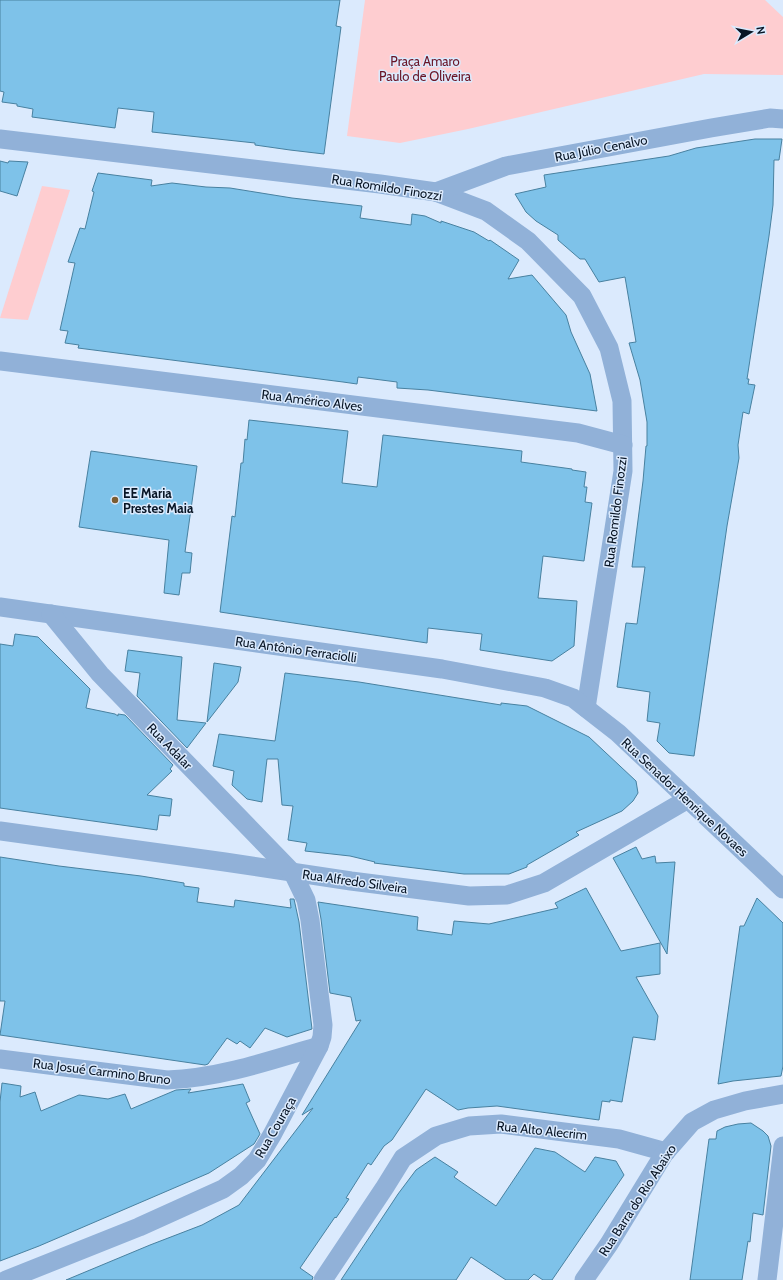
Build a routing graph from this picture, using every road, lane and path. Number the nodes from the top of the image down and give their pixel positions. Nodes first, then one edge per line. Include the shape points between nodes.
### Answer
1 (776, 118) edge
2 (0, 139) edge
3 (436, 192) junction
4 (0, 361) edge
5 (623, 445) junction
6 (0, 607) edge
7 (51, 614) junction
8 (586, 708) junction
9 (688, 799) junction
10 (0, 832) edge
11 (293, 873) junction
12 (783, 888) edge
13 (319, 1046) junction
14 (0, 1059) edge
15 (783, 1094) edge
16 (783, 1146) edge
17 (666, 1152) junction
18 (6, 1280) edge
19 (323, 1280) edge
20 (584, 1280) edge
21 (767, 1280) edge

1 - 3 street, Rua Júlio Cenalvo via 691,131 506,166
2 - 3 street, Rua Romildo Finozzi
3 - 5 street, Rua Romildo Finozzi via 486,211 528,241 582,296 609,348 622,402
4 - 5 street, Rua Américo Alves via 578,433
5 - 8 street, Rua Romildo Finozzi via 623,471
6 - 7 street, Rua Antônio Ferraciolli
7 - 8 street, Rua Antônio Ferraciolli via 442,669 544,688 573,698
7 - 11 street, Rua Adalar via 100,674
8 - 9 street, Rua Senador Henrique Novaes via 618,733
9 - 11 street, Rua Alfredo Silveira via 544,883 507,895 469,896
9 - 12 street, Rua Senador Henrique Novaes
10 - 11 street, Rua Alfredo Silveira
11 - 13 street, Rua Couraça via 306,900 310,920 323,1025
13 - 14 street, Rua Josué Carmino Bruno via 219,1074 174,1080
13 - 18 street, Rua Couraça via 257,1160 241,1176 223,1188 139,1227
15 - 17 street, Rua Barra do Rio Abaixo via 714,1110 692,1122
16 - 21 street
17 - 19 street, Rua Alto Alecrim via 619,1139 501,1124 468,1126 436,1136 403,1158
17 - 20 street, Rua Barra do Rio Abaixo

